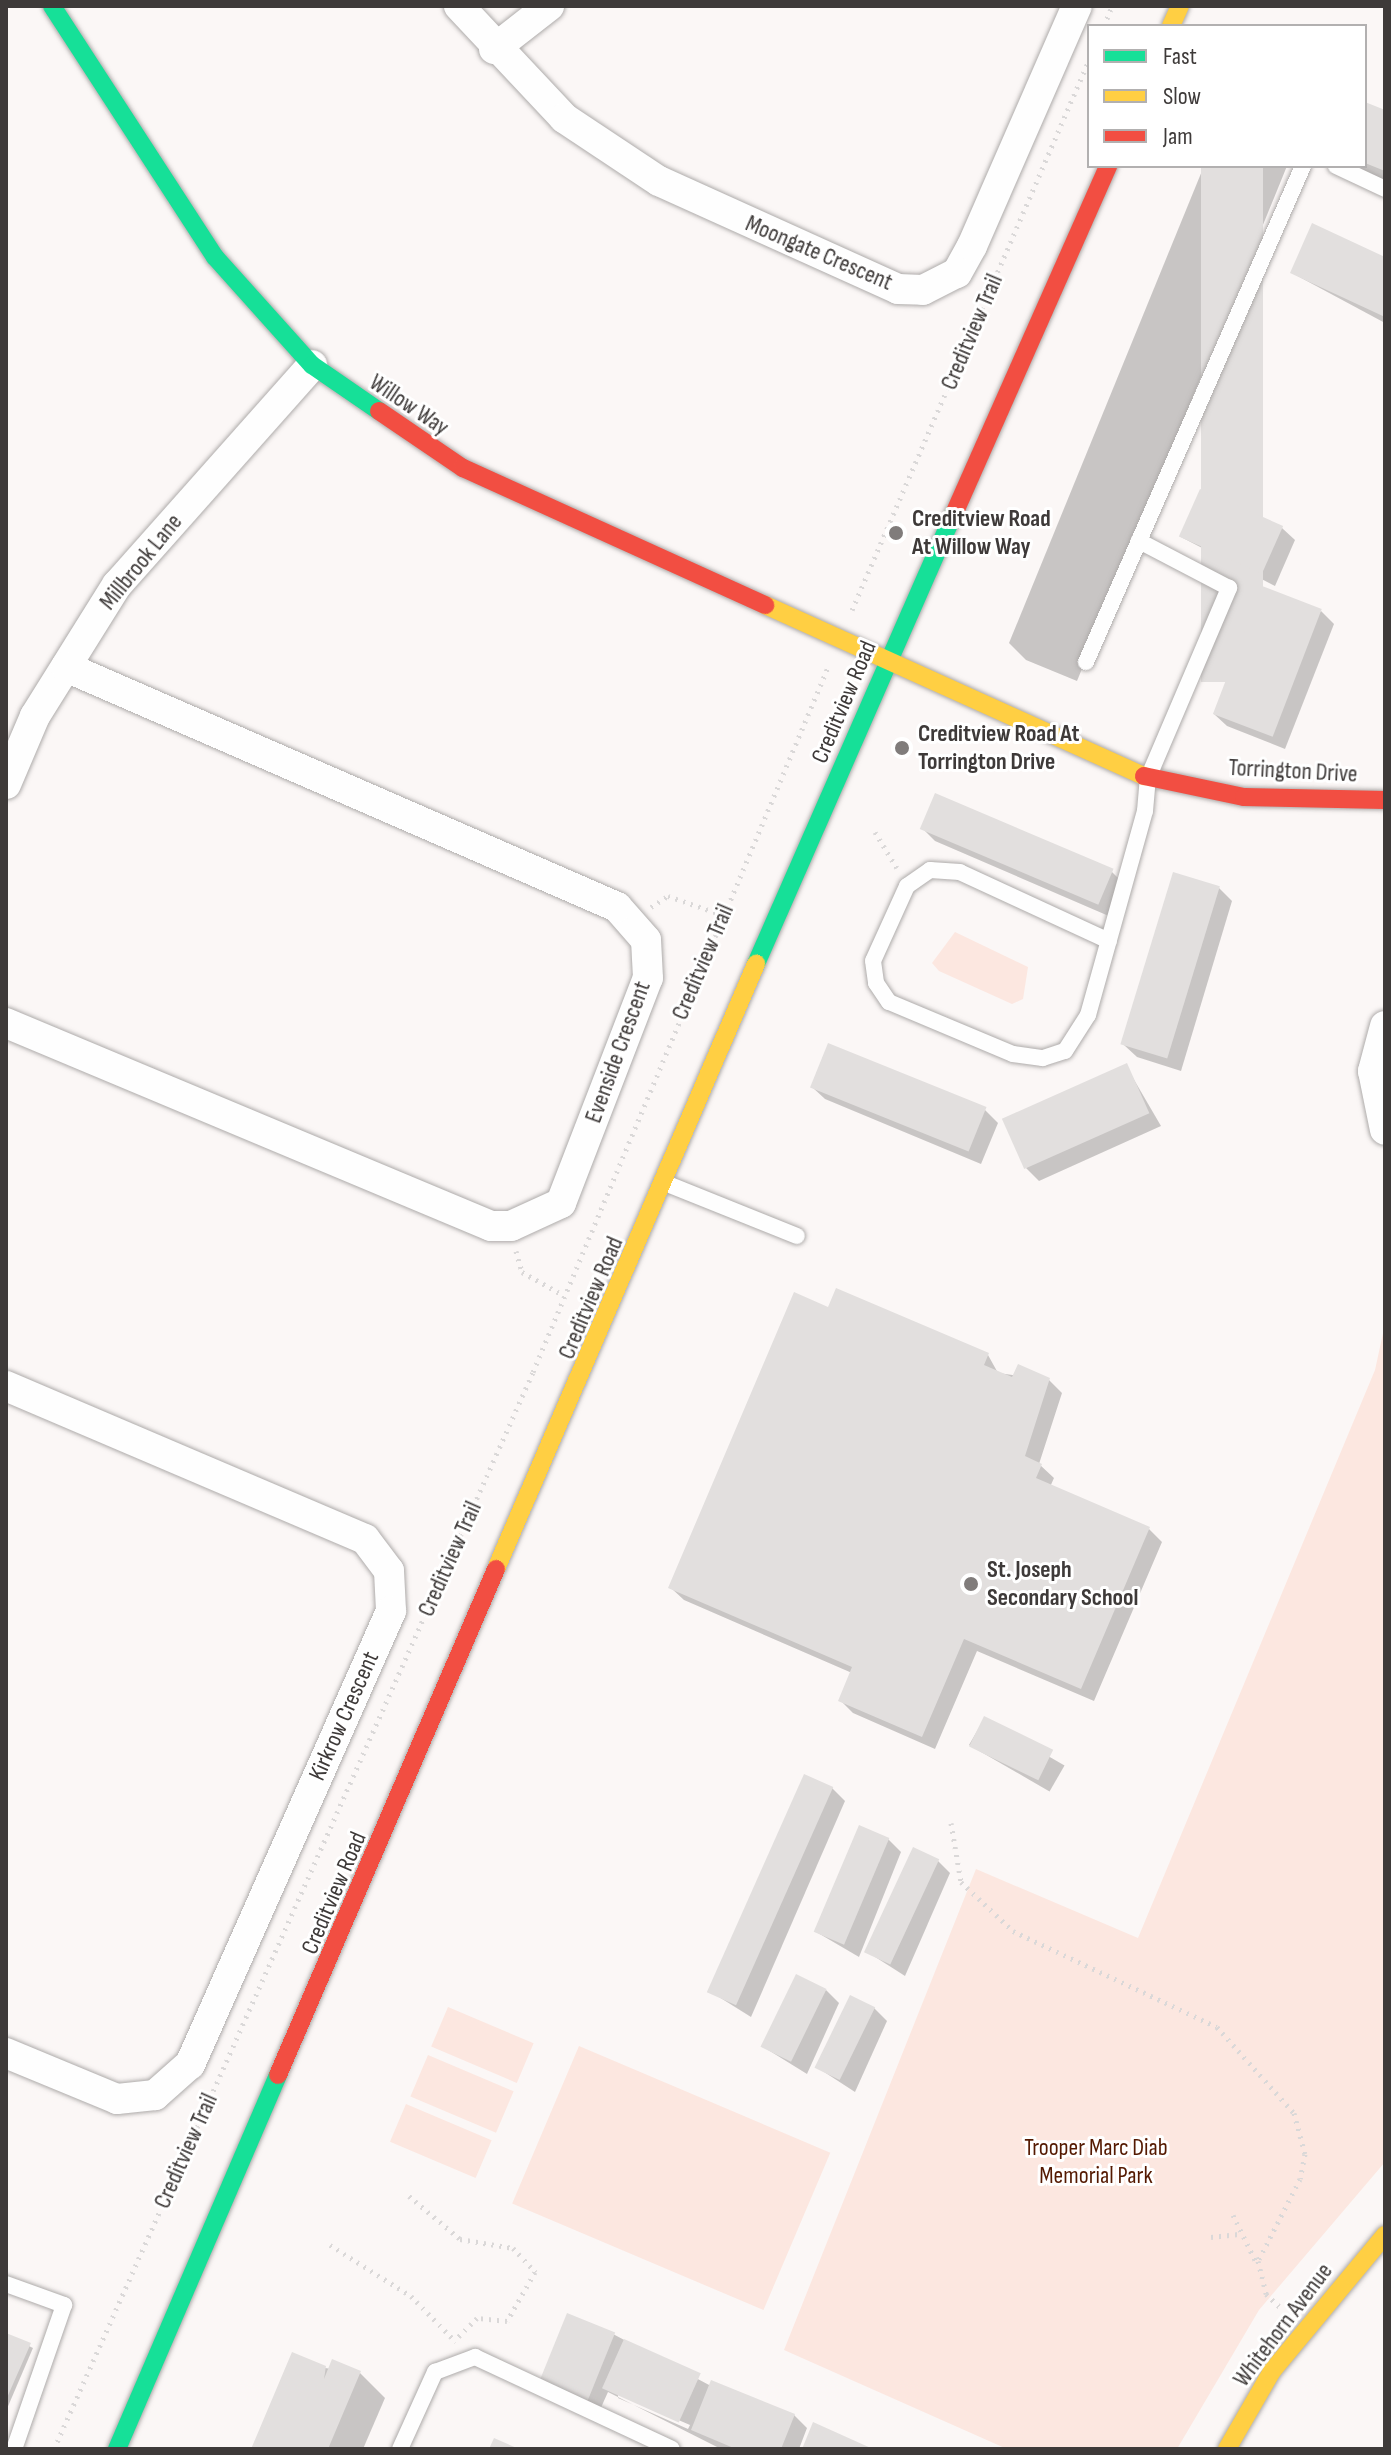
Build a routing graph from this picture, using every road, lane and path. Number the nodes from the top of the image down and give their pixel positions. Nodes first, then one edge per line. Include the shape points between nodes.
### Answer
1 (52, 6) edge
2 (459, 6) edge
3 (549, 6) edge
4 (1077, 6) edge
5 (494, 49) junction
6 (1087, 65) edge
7 (1107, 168) edge
8 (1302, 168) edge
9 (1340, 168) edge
10 (1385, 189) edge
11 (312, 365) junction
12 (1139, 541) junction
13 (855, 604) dead end
14 (890, 657) junction
15 (830, 662) dead end
16 (1086, 662) dead end
17 (66, 667) junction
18 (1148, 778) junction
19 (6, 784) edge
20 (1385, 800) edge
21 (875, 832) dead end
22 (907, 886) junction
23 (723, 915) junction
24 (633, 918) junction
25 (1109, 941) junction
26 (6, 1023) edge
27 (1385, 1026) edge
28 (1385, 1130) edge
29 (665, 1183) junction
30 (511, 1226) junction
31 (797, 1236) dead end
32 (563, 1295) junction
33 (6, 1386) edge
34 (951, 1823) dead end
35 (6, 2053) edge
36 (409, 2196) dead end
37 (1233, 2215) dead end
38 (1239, 2234) junction
39 (1385, 2235) edge
40 (1211, 2237) dead end
41 (330, 2245) dead end
42 (1258, 2265) junction
43 (6, 2284) edge
44 (1304, 2328) junction
45 (455, 2340) junction
46 (468, 2360) junction
47 (14, 2449) edge
48 (54, 2449) edge
49 (117, 2449) edge
50 (400, 2449) edge
51 (672, 2449) edge
52 (1227, 2449) edge

1 - 11 main road, Willow Way via 215,257
2 - 5 street, Moongate Crescent
3 - 5 street
4 - 5 street, Moongate Crescent via 972,246 957,273 923,290 898,289 659,181 564,118
6 - 13 path, Creditview Trail
7 - 14 main road, Creditview Road
8 - 12 lane
9 - 10 lane
11 - 14 main road, Willow Way via 463,468
11 - 17 street, Millbrook Lane via 117,585
12 - 16 lane
12 - 18 lane via 1229,588
14 - 18 main road, Torrington Drive
14 - 29 main road, Creditview Road
15 - 23 path, Creditview Trail
17 - 19 street, Millbrook Lane
17 - 24 street
18 - 20 main road, Torrington Drive via 1244,797
18 - 25 lane
21 - 22 path
22 - 25 lane via 930,870 960,872
22 - 25 lane via 873,961 876,983 889,1002 1013,1054 1043,1058 1065,1051 1088,1015
23 - 24 path via 668,896
23 - 32 path, Creditview Trail
24 - 30 street, Evenside Crescent via 646,940 648,978 561,1203
26 - 30 street via 491,1226
27 - 28 street via 1373,1071
29 - 31 lane
29 - 49 main road, Creditview Road
30 - 32 path via 522,1272
32 - 48 path, Creditview Trail
33 - 35 street, Kirkrow Crescent via 365,1539 389,1571 391,1611 190,2064 155,2095 117,2099
34 - 42 path via 961,1882 1013,1931 1217,2027 1294,2113 1305,2154 1300,2179 1262,2244
36 - 45 path via 460,2239 513,2248 535,2272 507,2321 477,2318
37 - 38 path
38 - 40 path
38 - 42 path
39 - 44 main road, Whitehorn Avenue
41 - 45 path via 411,2296
42 - 44 path via 1266,2294
43 - 47 lane via 64,2305
44 - 52 main road, Whitehorn Avenue
45 - 46 path
46 - 50 lane via 435,2372
46 - 51 lane

